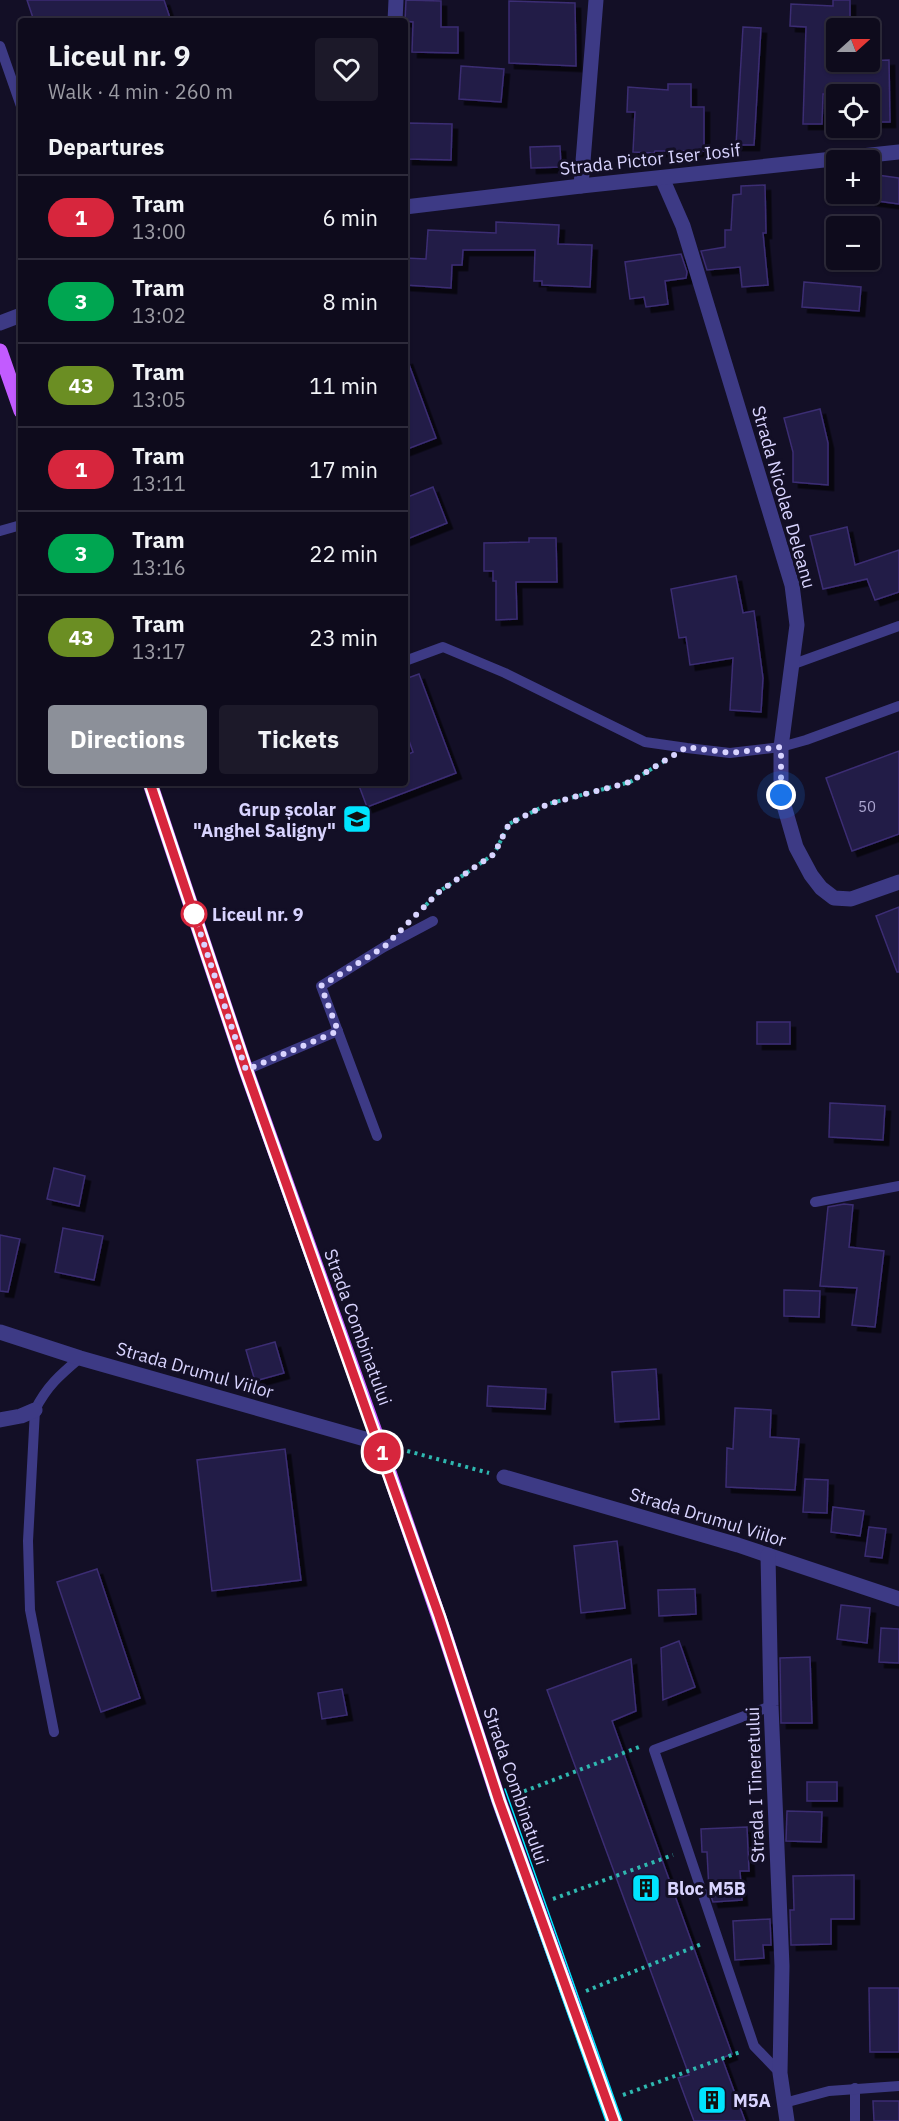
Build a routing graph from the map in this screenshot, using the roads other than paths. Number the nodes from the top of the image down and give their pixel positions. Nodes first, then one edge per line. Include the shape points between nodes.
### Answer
1 (396, 0) edge
2 (596, 0) edge
3 (395, 18) edge
4 (0, 46) edge
5 (18, 97) edge
6 (899, 152) edge
7 (662, 178) junction
8 (581, 186) junction
9 (408, 207) edge
10 (18, 316) edge
11 (0, 323) edge
12 (0, 351) edge
13 (18, 402) edge
14 (18, 526) edge
15 (0, 531) edge
16 (899, 626) edge
17 (408, 660) edge
18 (791, 665) junction
19 (899, 706) edge
20 (781, 747) junction
21 (151, 786) edge
22 (899, 882) edge
23 (433, 921) dead end
24 (338, 1031) junction
25 (246, 1070) junction
26 (377, 1136) dead end
27 (899, 1186) edge
28 (815, 1202) dead end
29 (0, 1332) edge
30 (80, 1358) junction
31 (35, 1410) junction
32 (0, 1420) edge
33 (379, 1443) junction
34 (504, 1477) road end
35 (768, 1555) junction
36 (899, 1599) edge
37 (771, 1706) junction
38 (54, 1732) dead end
39 (780, 2073) junction
40 (899, 2086) edge
41 (855, 2088) junction
42 (784, 2103) junction
43 (614, 2121) edge
44 (787, 2121) edge
45 (855, 2121) edge

1 - 3 street
2 - 8 street
4 - 5 lane
6 - 7 street, Strada Pictor Iser Iosif
7 - 8 street, Strada Pictor Iser Iosif
7 - 18 street, Strada Nicolae Deleanu via 683,226 792,585 796,625
8 - 9 street, Strada Pictor Iser Iosif
10 - 11 street
12 - 13 main road
14 - 15 lane
16 - 18 lane
17 - 20 lane via 443,647 645,742 730,753
18 - 20 street, Strada Nicolae Deleanu
19 - 20 lane
20 - 22 street, Strada Nicolae Deleanu via 781,795 787,818 796,847 821,888 834,898 851,899
21 - 25 main road, Strada Combinatului
23 - 24 lane via 321,986
24 - 25 lane
24 - 26 lane
25 - 33 main road, Strada Combinatului
27 - 28 lane
29 - 30 street, Strada Drumul Viilor
30 - 31 lane via 55,1378
30 - 33 street, Strada Drumul Viilor
31 - 32 street
31 - 38 lane via 28,1541 30,1610
33 - 43 main road, Strada Combinatului via 499,1801
34 - 35 street, Strada Drumul Viilor
35 - 36 street, Strada Drumul Viilor
35 - 37 street, Strada I Tineretului
37 - 39 street, Strada I Tineretului via 782,1966
37 - 39 lane via 654,1750 754,2046
39 - 42 street, Strada I Tineretului
40 - 41 lane
41 - 42 lane
41 - 45 lane
42 - 44 street, Strada I Tineretului

